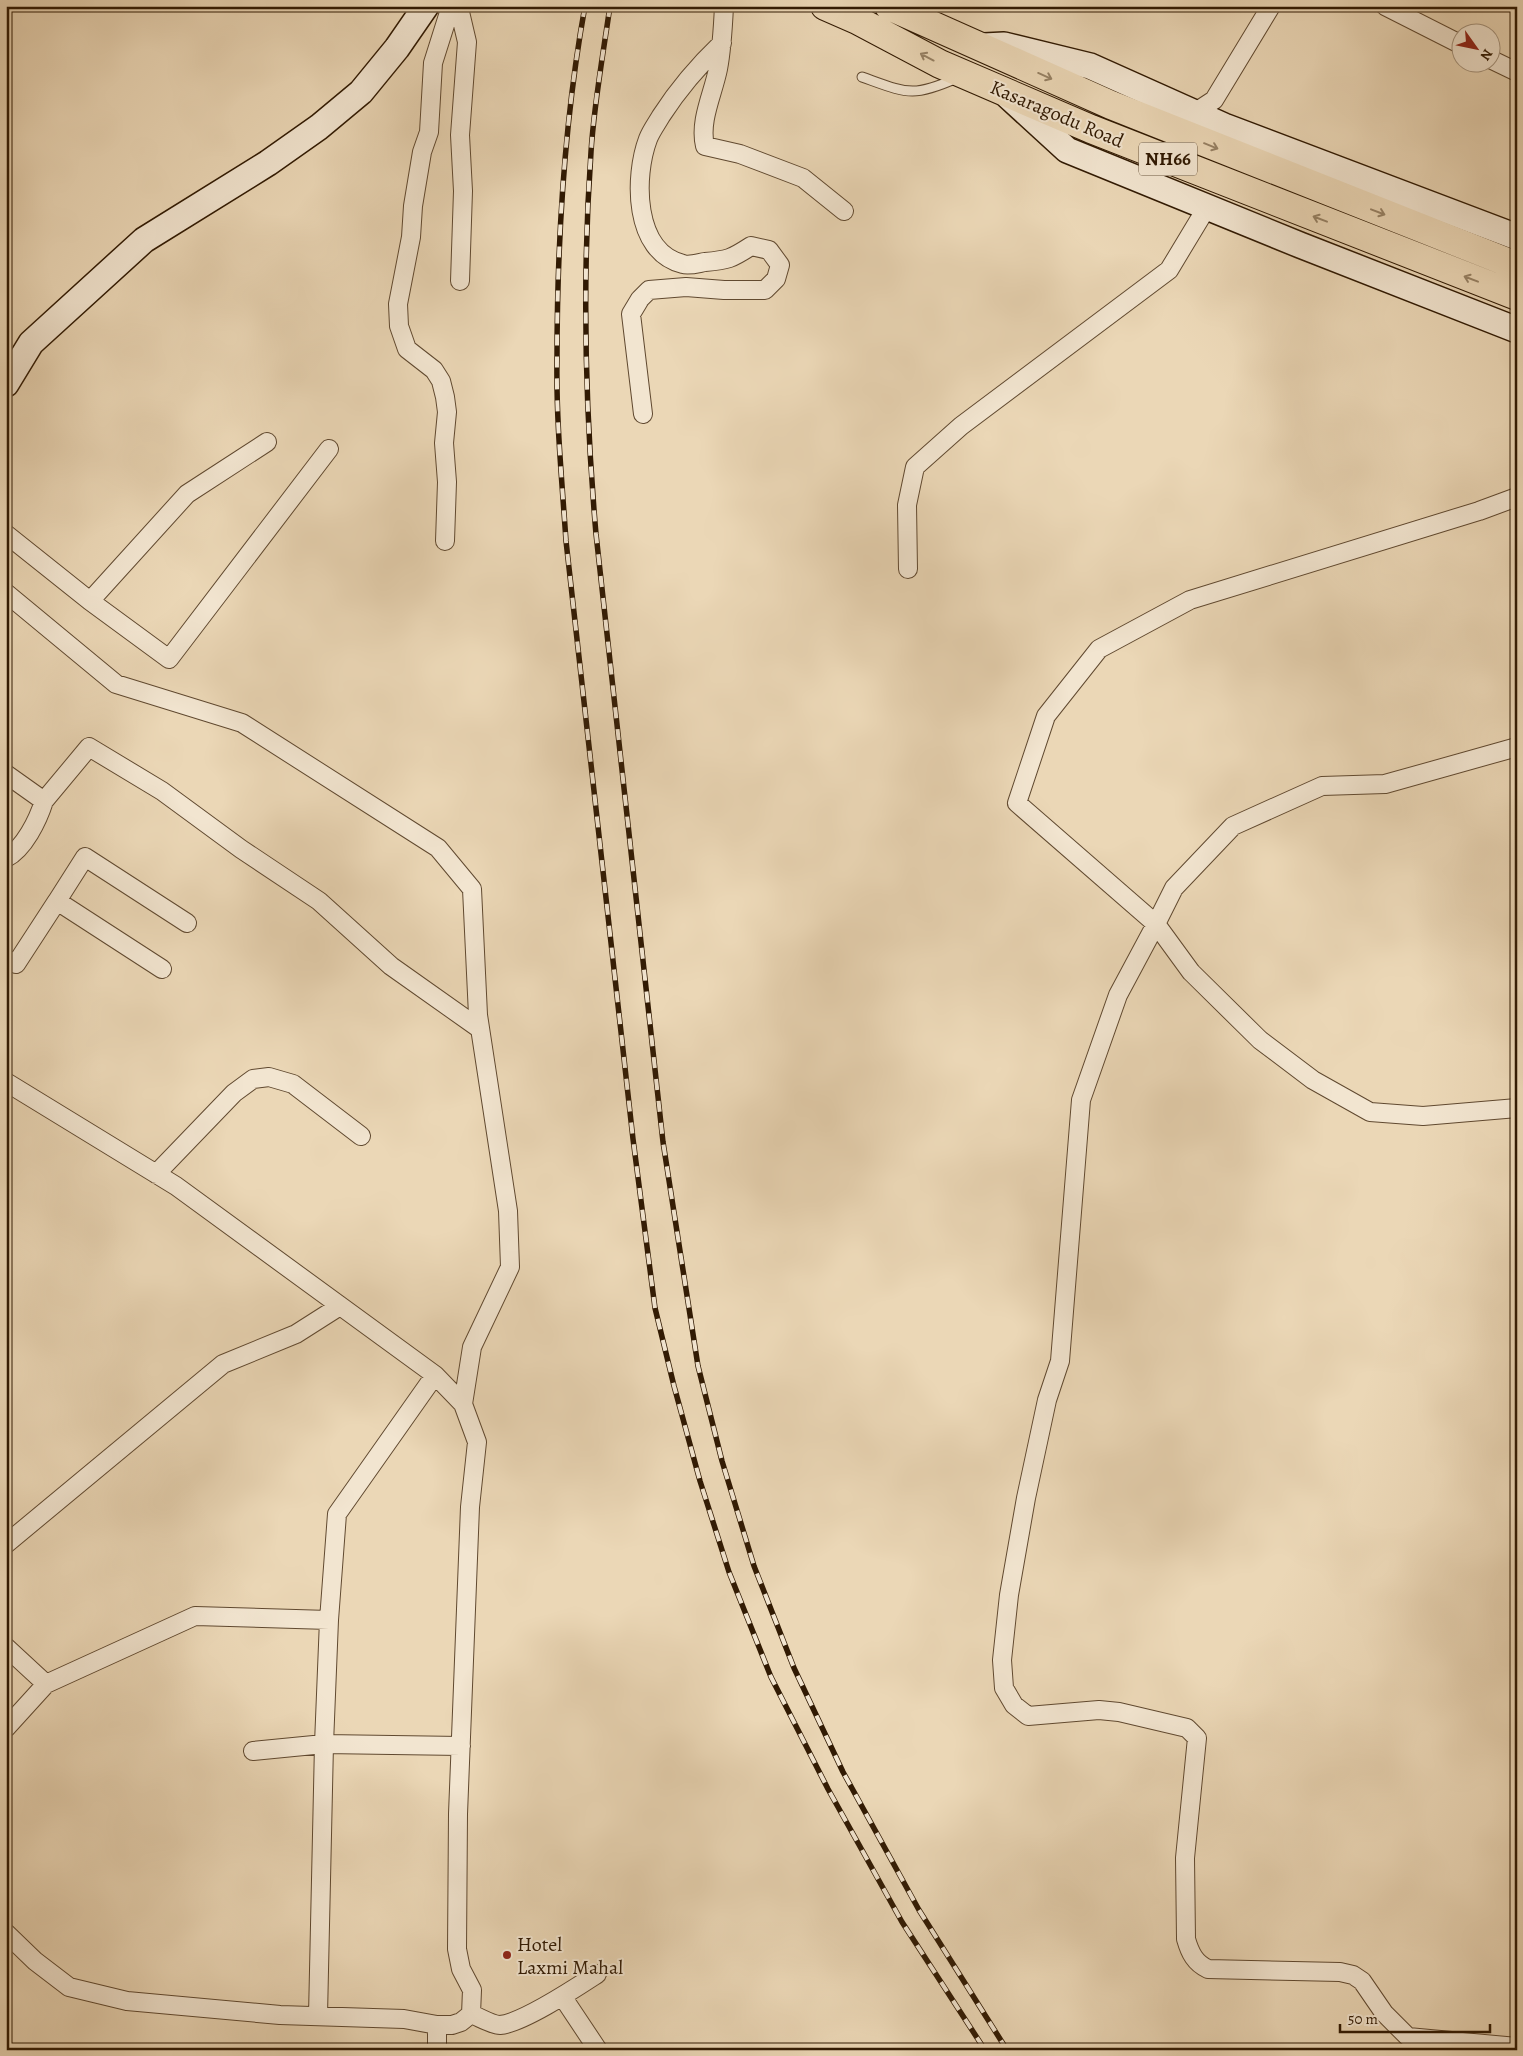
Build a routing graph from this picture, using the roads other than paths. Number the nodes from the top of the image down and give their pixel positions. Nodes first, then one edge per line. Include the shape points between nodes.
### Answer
1 (426, 6) edge
2 (451, 6) edge
3 (724, 6) edge
4 (825, 6) edge
5 (888, 6) edge
6 (1271, 6) edge
7 (1386, 6) edge
8 (1450, 39) edge
9 (722, 42) junction
10 (979, 47) junction
11 (1500, 64) edge
12 (1517, 72) edge
13 (964, 74) junction
14 (862, 77) dead end
15 (1004, 92) junction
16 (1214, 100) junction
17 (1194, 113) junction
18 (1224, 126) junction
19 (1207, 207) junction
20 (844, 211) dead end
21 (1517, 237) edge
22 (1517, 266) edge
23 (460, 281) dead end
24 (1517, 296) edge
25 (1517, 330) edge
26 (6, 384) edge
27 (642, 414) dead end
28 (266, 442) dead end
29 (329, 449) dead end
30 (1517, 497) edge
31 (6, 534) edge
32 (445, 541) dead end
33 (908, 569) dead end
34 (6, 593) edge
35 (90, 601) junction
36 (1517, 747) edge
37 (6, 774) edge
38 (44, 802) junction
39 (6, 858) edge
40 (57, 901) junction
41 (187, 923) dead end
42 (1156, 924) junction
43 (6, 959) edge
44 (162, 969) dead end
45 (480, 1029) junction
46 (6, 1082) edge
47 (1517, 1108) edge
48 (361, 1136) dead end
49 (156, 1174) junction
50 (340, 1306) junction
51 (435, 1375) junction
52 (463, 1404) junction
53 (6, 1544) edge
54 (329, 1620) junction
55 (6, 1647) edge
56 (46, 1684) junction
57 (6, 1728) edge
58 (324, 1744) junction
59 (461, 1746) junction
60 (253, 1752) dead end
61 (6, 1933) edge
62 (598, 1974) dead end
63 (562, 1996) junction
64 (471, 2014) junction
65 (318, 2016) junction
66 (437, 2025) junction
67 (1517, 2047) edge
68 (437, 2050) edge
69 (598, 2050) edge

1 - 26 street via 361,92 268,163 144,240 31,343
2 - 23 street via 460,12 467,42 460,135 463,191
2 - 32 street via 433,63 429,132 422,152 398,304 398,326 407,349 434,370 445,397
3 - 9 street
13 -> 4 highway, Kasaragodu Road / NH66
5 - 10 highway, Kasaragodu Road / NH66
6 - 16 street
7 - 8 street
9 - 20 street via 702,134 705,146 740,154 804,178
9 - 27 street via 695,69 648,136 641,162 640,214 650,239 667,257 684,264 728,260 751,246 769,250 780,265 776,279 765,290 686,287 649,290 640,299 631,314
10 - 17 street via 1004,45 1090,66
10 -> 22 highway, Kasaragodu Road / NH66 via 1111,105
11 - 12 street
13 - 14 lane via 921,92 902,91
13 - 15 highway, Kasaragodu Road / NH66
15 - 19 street via 1066,150
24 -> 15 highway, Kasaragodu Road / NH66
16 - 17 street
16 - 18 street
17 - 18 street
18 - 21 street
19 - 25 street
19 - 33 street via 1169,270 961,426 915,467 907,505
28 - 35 street via 187,494
29 - 35 street via 169,659
30 - 42 street via 1190,600 1098,649 1046,716 1017,803
31 - 35 street
34 - 45 street via 116,684 242,723 438,848 472,889
36 - 42 street via 1384,784 1322,786 1233,826 1174,888
37 - 38 street
38 - 39 street via 38,822 14,855
38 - 45 street via 89,747 162,791 319,901 391,966
40 - 41 street via 85,857
40 - 43 street via 16,964
40 - 44 street
42 - 47 street via 1191,972 1260,1040 1313,1080 1370,1112 1423,1116
42 - 67 street via 1118,995 1081,1100 1060,1361 1047,1400 1009,1595 1002,1660 1004,1688 1014,1706 1028,1716 1099,1710 1119,1712 1187,1728 1197,1738 1185,1858 1186,1939 1189,1951 1199,1964 1208,1969 1353,1975 1362,1981 1384,2013 1408,2037
45 - 52 street via 508,1211 510,1267 472,1347
46 - 49 street
48 - 49 street via 293,1084 270,1077 253,1079 234,1093
49 - 50 street
50 - 51 street
50 - 53 street via 296,1334 223,1364
51 - 52 street
51 - 54 street via 337,1514
52 - 59 street via 477,1442 470,1508
54 - 56 street via 195,1616
54 - 58 street
55 - 56 street
56 - 57 street
58 - 59 street
58 - 60 street
58 - 65 street
59 - 64 street via 457,1948 461,1968 472,1990
61 - 65 street via 69,1987 127,2001 280,2016
62 - 63 street
63 - 64 street via 521,2018 499,2025
63 - 69 street
64 - 66 street via 452,2025
65 - 66 street via 404,2019
66 - 68 street

